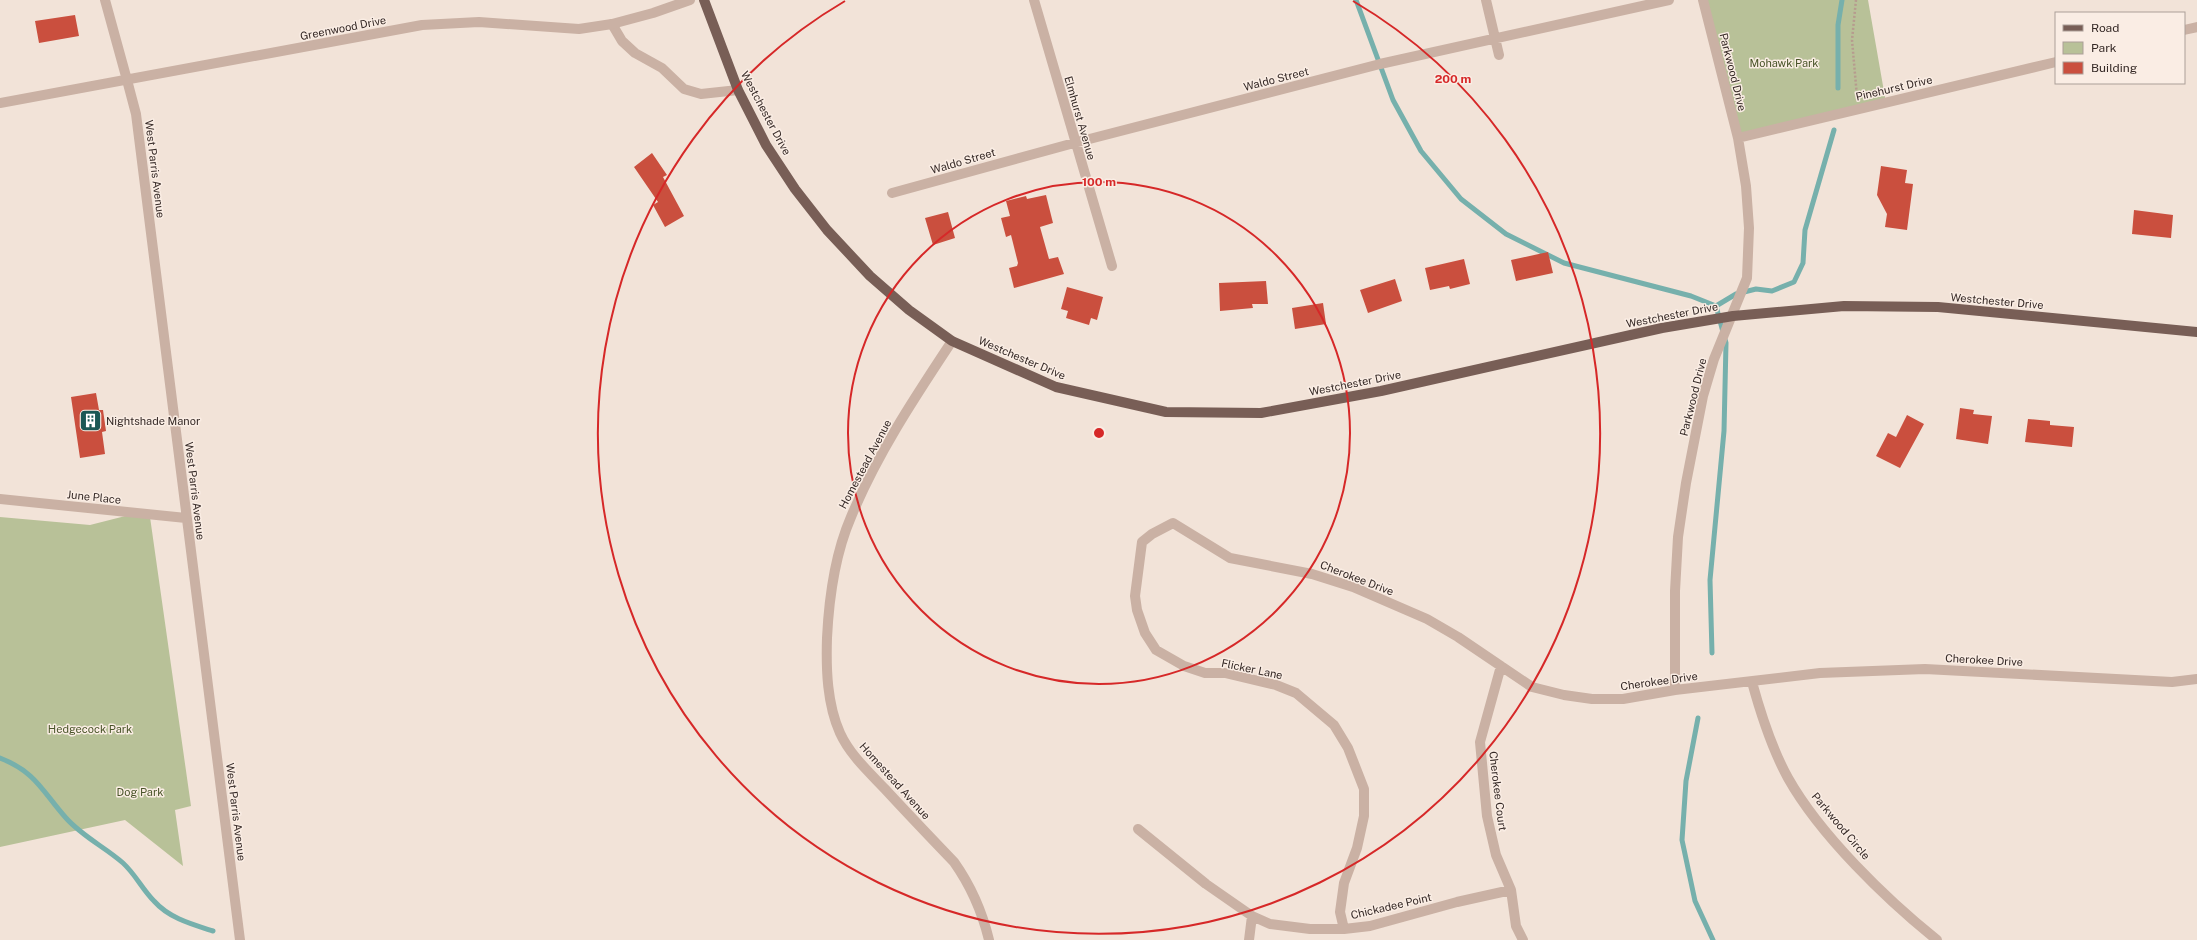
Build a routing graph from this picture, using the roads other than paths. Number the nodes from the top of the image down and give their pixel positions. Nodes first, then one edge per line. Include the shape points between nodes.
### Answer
1 (105, 0) edge
2 (690, 0) edge
3 (704, 0) edge
4 (1034, 0) edge
5 (1486, 0) edge
6 (1669, 0) edge
7 (1703, 0) edge
8 (612, 24) junction
9 (2197, 27) edge
10 (2185, 30) edge
11 (1496, 37) junction
12 (1499, 54) dead end
13 (2055, 62) edge
14 (127, 80) junction
15 (738, 90) junction
16 (0, 103) edge
17 (1738, 138) junction
18 (1074, 143) junction
19 (892, 193) dead end
20 (1112, 266) dead end
21 (1733, 316) junction
22 (2197, 332) edge
23 (952, 341) junction
24 (0, 499) edge
25 (186, 518) junction
26 (1166, 527) joint
27 (1501, 666) junction
28 (2197, 679) edge
29 (1752, 682) junction
30 (1676, 690) junction
31 (1138, 829) dead end
32 (1512, 890) junction
33 (1252, 916) junction
34 (1344, 929) junction
35 (240, 940) edge
36 (989, 940) edge
37 (1249, 940) edge
38 (1523, 940) edge
39 (1937, 940) edge

1 - 14 street, West Parris Avenue
2 - 8 street, Greenwood Drive
3 - 15 main road, Westchester Drive
4 - 18 street, Elmhurst Avenue
5 - 11 street
6 - 11 street, Waldo Street
7 - 17 street, Parkwood Drive
8 - 14 street, Greenwood Drive via 579,29 479,22 422,25
8 - 15 street via 622,41 635,53 662,68 684,89 701,94
9 - 10 street
11 - 12 street
11 - 18 street, Waldo Street via 1380,64
13 - 17 street, Pinehurst Drive
14 - 16 street, Greenwood Drive
14 - 25 street, West Parris Avenue via 136,114
15 - 23 main road, Westchester Drive via 766,146 827,230 870,276 909,310
17 - 21 street, Parkwood Drive via 1746,186 1748,257 1747,278
18 - 19 street, Waldo Street
18 - 20 street, Elmhurst Avenue
21 - 22 main road, Westchester Drive via 1844,306 1938,307
21 - 23 main road, Westchester Drive via 1662,328 1381,391 1261,413 1166,412 1056,387
21 - 30 street, Parkwood Drive via 1714,359 1703,396 1686,483 1678,537 1675,591
23 - 36 street, Homestead Avenue via 910,404 878,460 850,517 833,582 827,649 828,682 832,710 840,734 854,756 954,862 967,881 978,905
24 - 25 street, June Place
25 - 35 street, West Parris Avenue
26 - 27 street, Cherokee Drive via 1173,524 1180,526 1189,535 1230,558 1312,574 1353,587 1427,619
26 - 34 street, Flicker Lane via 1142,542 1135,596 1145,633 1156,650 1184,666 1205,673 1225,674 1276,685 1296,693 1334,725 1348,748 1364,789 1364,816 1344,883 1340,912
27 - 30 street, Cherokee Drive via 1532,687 1585,698 1623,699
27 - 32 street, Cherokee Court via 1480,742 1487,816 1496,855
28 - 29 street, Cherokee Drive via 2172,682 1925,669 1820,674
29 - 30 street, Cherokee Drive
29 - 39 street, Parkwood Circle via 1761,716 1776,755 1815,818 1849,858
31 - 33 street, Chickadee Point via 1206,884
32 - 34 street, Chickadee Point via 1456,902 1370,926
32 - 38 street, Cherokee Court via 1516,926
33 - 34 street, Chickadee Point via 1270,924 1310,929
33 - 37 street

